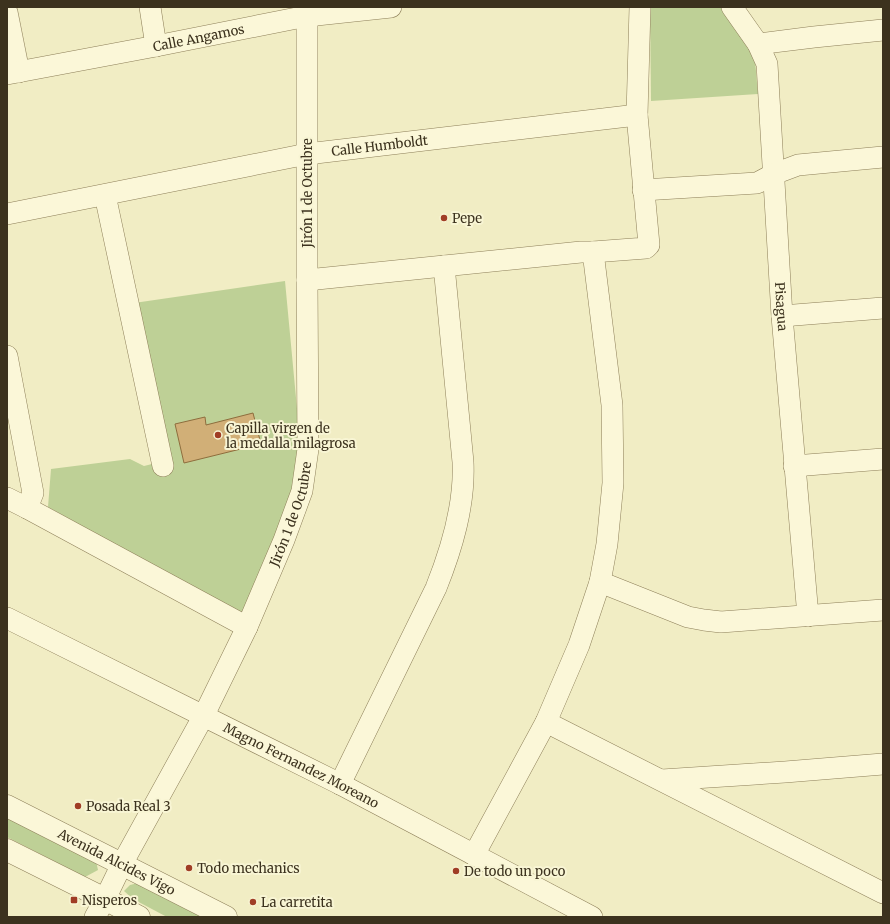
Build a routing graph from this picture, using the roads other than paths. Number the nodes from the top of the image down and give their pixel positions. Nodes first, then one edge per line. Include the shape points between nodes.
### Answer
1 (150, 7) edge
2 (391, 7) edge
3 (640, 7) edge
4 (732, 7) edge
5 (7, 12) edge
6 (306, 12) edge
7 (883, 30) edge
8 (758, 44) junction
9 (156, 46) junction
10 (13, 73) edge
11 (637, 115) junction
12 (307, 154) junction
13 (883, 157) edge
14 (774, 174) junction
15 (644, 190) junction
16 (105, 195) junction
17 (7, 214) edge
18 (593, 252) junction
19 (444, 266) junction
20 (307, 280) junction
21 (883, 308) edge
22 (782, 316) junction
23 (7, 356) edge
24 (883, 459) edge
25 (163, 466) dead end
26 (794, 466) junction
27 (7, 498) edge
28 (27, 508) junction
29 (600, 582) junction
30 (883, 610) edge
31 (808, 616) junction
32 (7, 618) edge
33 (247, 627) junction
34 (203, 717) junction
35 (546, 722) junction
36 (883, 764) edge
37 (662, 780) junction
38 (340, 784) junction
39 (7, 806) edge
40 (7, 850) edge
41 (474, 855) junction
42 (122, 864) junction
43 (883, 893) edge
44 (100, 908) edge
45 (139, 917) edge
46 (226, 917) edge
47 (592, 917) edge

1 - 9 street
2 - 6 street, Calle Angamos
3 - 11 street
4 - 8 street, Pisagua
5 - 10 street
6 - 9 street, Calle Angamos
6 - 12 street, Jirón 1 de Octubre
7 - 8 street
8 - 14 street, Pisagua via 767,64
9 - 10 street, Calle Angamos
11 - 12 street, Calle Humboldt
11 - 15 street
12 - 16 street, Calle Humboldt
12 - 20 street, Jirón 1 de Octubre
13 - 14 street via 803,164
14 - 15 street via 757,183
14 - 22 street, Pisagua
15 - 18 street via 649,245 646,248
16 - 17 street, Calle Humboldt
16 - 25 street
18 - 19 street
18 - 29 street via 612,405 613,483
19 - 20 street
19 - 38 street via 463,468 456,525 436,588
20 - 33 street, Jirón 1 de Octubre via 308,450 302,491
21 - 22 street
22 - 26 street, Pisagua
23 - 28 street via 33,493
24 - 26 street
26 - 31 street, Pisagua
27 - 28 street
28 - 33 street
29 - 31 street via 688,617 704,620 721,622
29 - 35 street via 579,645
30 - 31 street
32 - 34 street, Magno Fernandez Moreano
33 - 34 street, Jirón 1 de Octubre
34 - 38 street, Magno Fernandez Moreano
34 - 42 street, Jirón 1 de Octubre
35 - 37 street
35 - 41 street
36 - 37 street
37 - 43 street
38 - 41 street, Magno Fernandez Moreano
39 - 42 street, Avenida Alcides Vigo
40 - 44 street
41 - 47 street, Magno Fernandez Moreano
42 - 44 street, Jirón 1 de Octubre
42 - 46 street, Avenida Alcides Vigo
44 - 45 street

